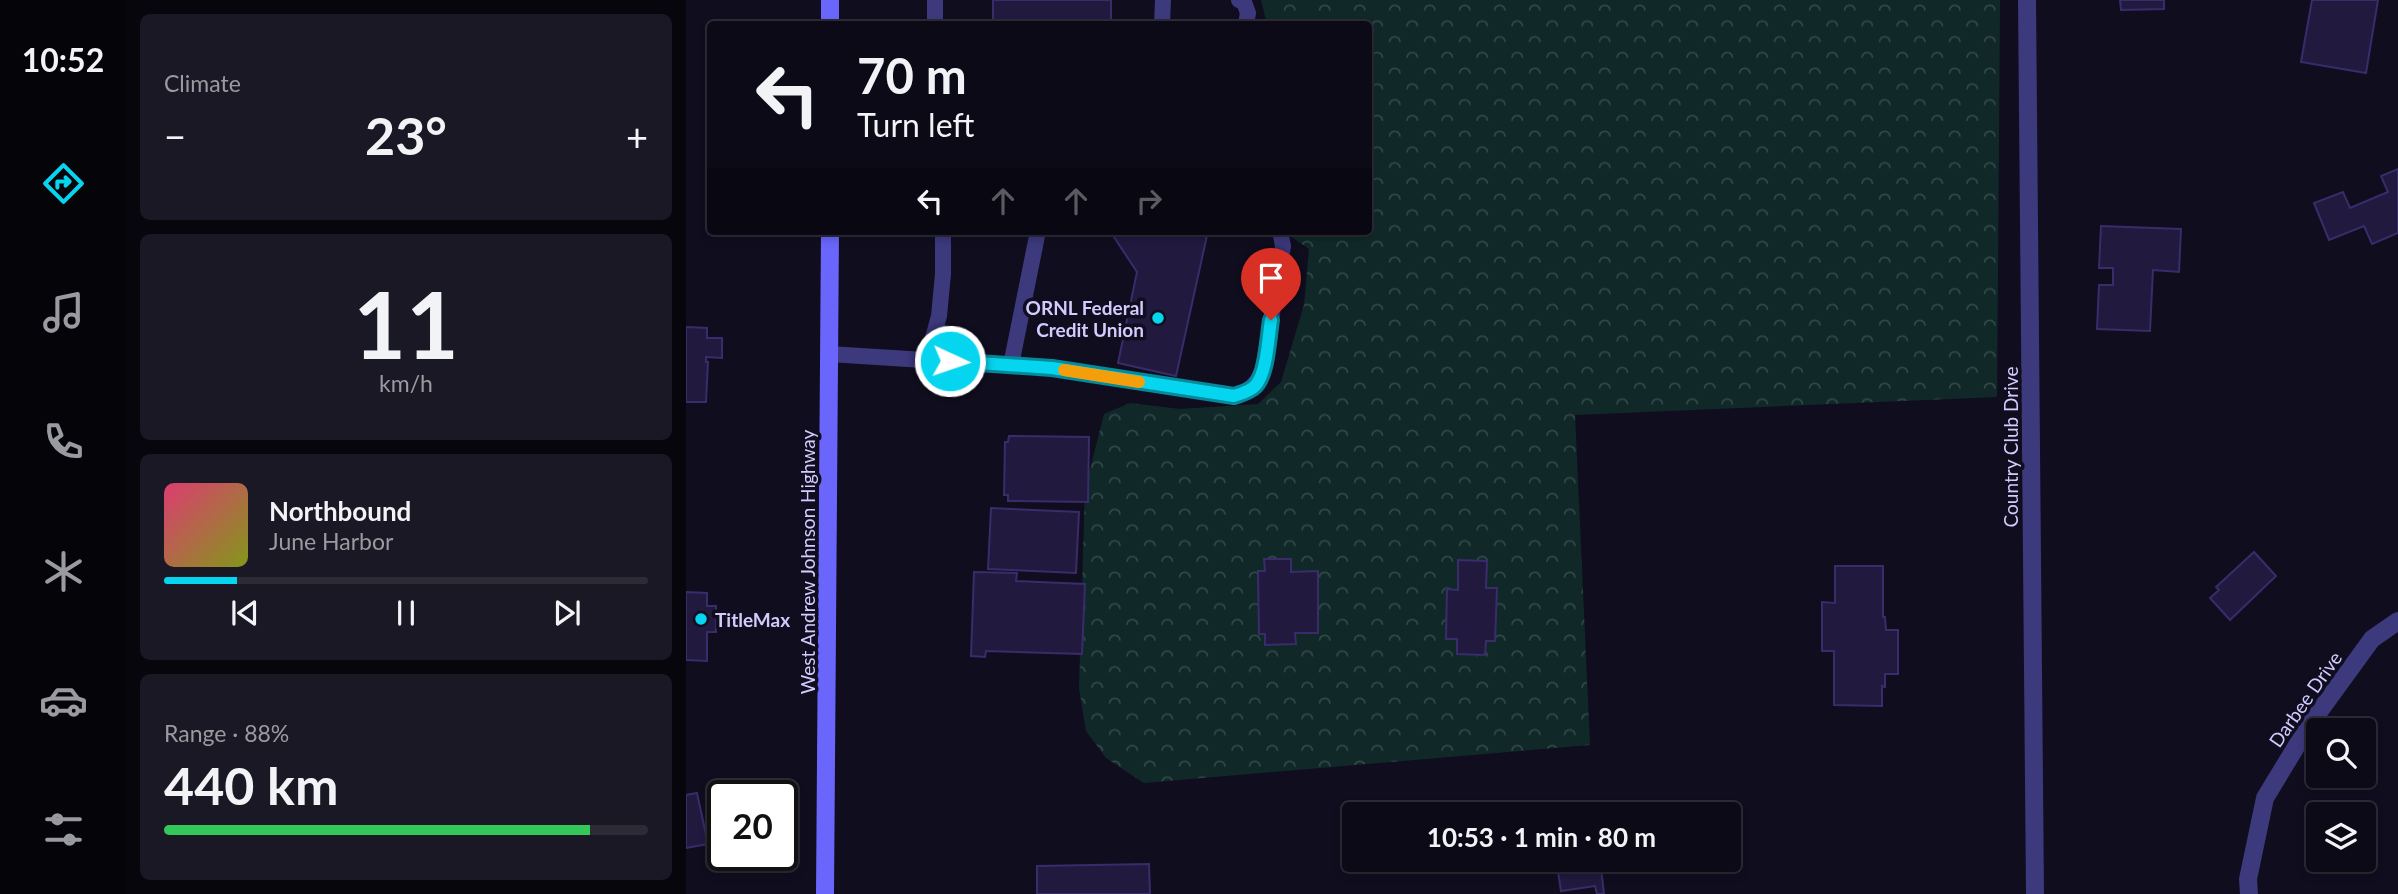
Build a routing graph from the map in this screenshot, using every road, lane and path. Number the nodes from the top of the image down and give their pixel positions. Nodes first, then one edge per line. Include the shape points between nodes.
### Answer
1 (830, 0) edge
2 (935, 0) edge
3 (1163, 0) edge
4 (1239, 0) edge
5 (2027, 0) edge
6 (830, 21) edge
7 (935, 21) edge
8 (1162, 21) edge
9 (1247, 21) edge
10 (830, 235) edge
11 (943, 235) edge
12 (1037, 235) edge
13 (1281, 235) edge
14 (829, 354) junction
15 (927, 360) junction
16 (1011, 365) junction
17 (2398, 621) edge
18 (2246, 889) edge
19 (825, 894) edge
20 (2035, 894) edge

1 - 6 main road
2 - 7 lane
3 - 8 lane
4 - 9 lane via 1244,2
5 - 20 street, Country Club Drive
10 - 14 main road, West Andrew Johnson Highway
11 - 15 lane via 939,316
12 - 16 lane
13 - 16 lane via 1283,246 1263,370 1247,392 1234,396
14 - 15 lane
14 - 19 main road, West Andrew Johnson Highway
15 - 16 lane
17 - 18 street, Darbee Drive via 2372,639 2308,727 2265,798

